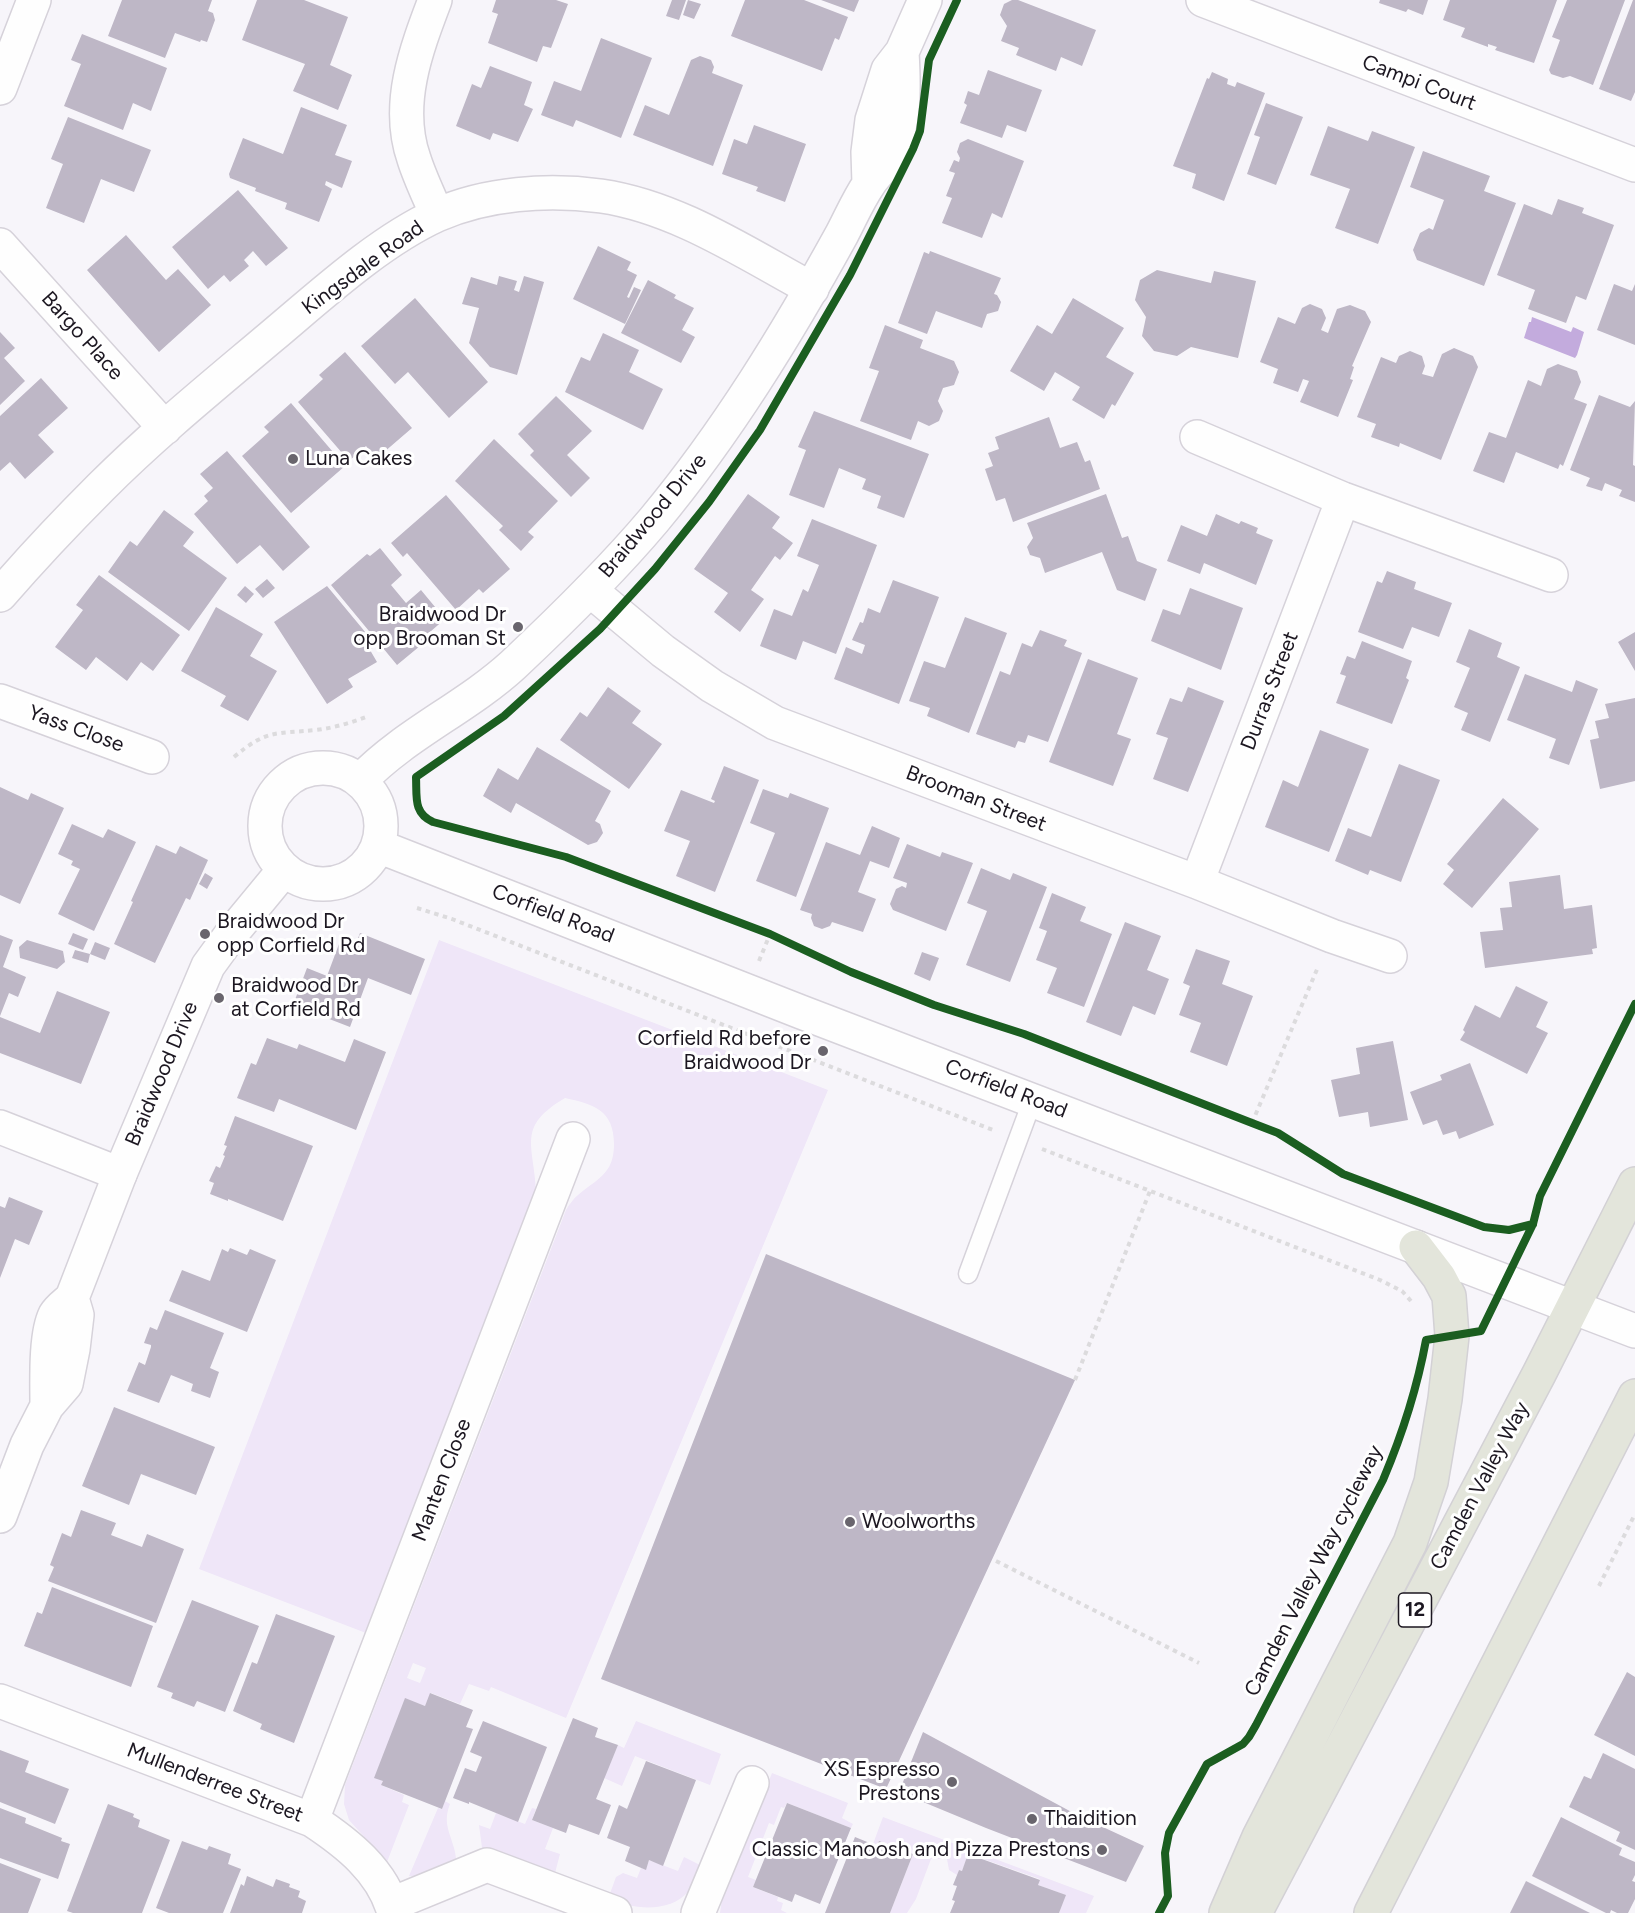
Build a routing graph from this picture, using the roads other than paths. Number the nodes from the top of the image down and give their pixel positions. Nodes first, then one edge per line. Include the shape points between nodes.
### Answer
1 (34, 0) edge
2 (435, 0) edge
3 (925, 0) edge
4 (1203, 0) edge
5 (0, 88) edge
6 (1635, 165) edge
7 (437, 215) junction
8 (0, 245) edge
9 (812, 289) junction
10 (165, 428) junction
11 (1197, 437) dead end
12 (1343, 499) junction
13 (1551, 575) dead end
14 (590, 590) junction
15 (0, 595) edge
16 (0, 701) edge
17 (152, 757) dead end
18 (360, 781) junction
19 (378, 846) junction
20 (284, 870) junction
21 (1197, 882) junction
22 (1390, 956) dead end
23 (1033, 1099) junction
24 (0, 1127) edge
25 (573, 1139) dead end
26 (120, 1174) junction
27 (1635, 1184) edge
28 (1416, 1247) junction
29 (968, 1274) dead end
30 (1573, 1307) junction
31 (1635, 1330) edge
32 (1635, 1396) edge
33 (0, 1516) edge
34 (0, 1701) edge
35 (752, 1783) dead end
36 (312, 1820) junction
37 (393, 1908) edge
38 (615, 1913) edge
39 (698, 1913) edge
40 (1226, 1913) edge
41 (1255, 1913) edge
42 (1371, 1913) edge

1 - 5 street
2 - 7 street via 412,66 407,108 413,157
3 - 9 street, Braidwood Drive via 902,52 901,122 891,156 869,184
4 - 6 street, Campi Court
7 - 9 street, Kingsdale Road via 502,197 547,193 602,196 669,215
7 - 10 street, Kingsdale Road via 379,250 325,291
8 - 10 street, Bargo Place
9 - 14 street, Braidwood Drive via 712,446 654,520
10 - 15 street, Kingsdale Road via 101,487
11 - 12 street
12 - 13 street
12 - 21 street, Durras Street
14 - 18 street, Braidwood Drive via 511,667 468,702 390,752
14 - 21 street, Brooman Street via 663,651 775,723
16 - 17 street, Yass Close
18 - 19 street via 372,794 379,811
18 - 20 street via 343,771 324,767 304,771 286,781 273,796 266,815 266,835 272,854
19 - 20 street via 355,875 338,882 300,880
19 - 23 street, Corfield Road
20 - 26 street, Braidwood Drive via 208,966
21 - 22 street, Brooman Street
23 - 28 street, Corfield Road
23 - 29 lane
24 - 26 street
25 - 36 street, Manten Close
26 - 33 street, Braidwood Drive via 72,1298 77,1315 66,1384 47,1406 27,1445
27 - 30 main road, Camden Valley Way / 12
28 - 30 street, Corfield Road
28 - 40 main road via 1449,1296 1452,1336 1431,1482 1410,1543 1259,1837
30 - 31 street, Corfield Road
30 - 41 main road, Camden Valley Way / 12
32 - 42 main road
34 - 36 street, Mullenderree Street
35 - 39 street
36 - 37 street, Mullenderree Street via 357,1855 383,1886
37 - 38 street via 487,1865

